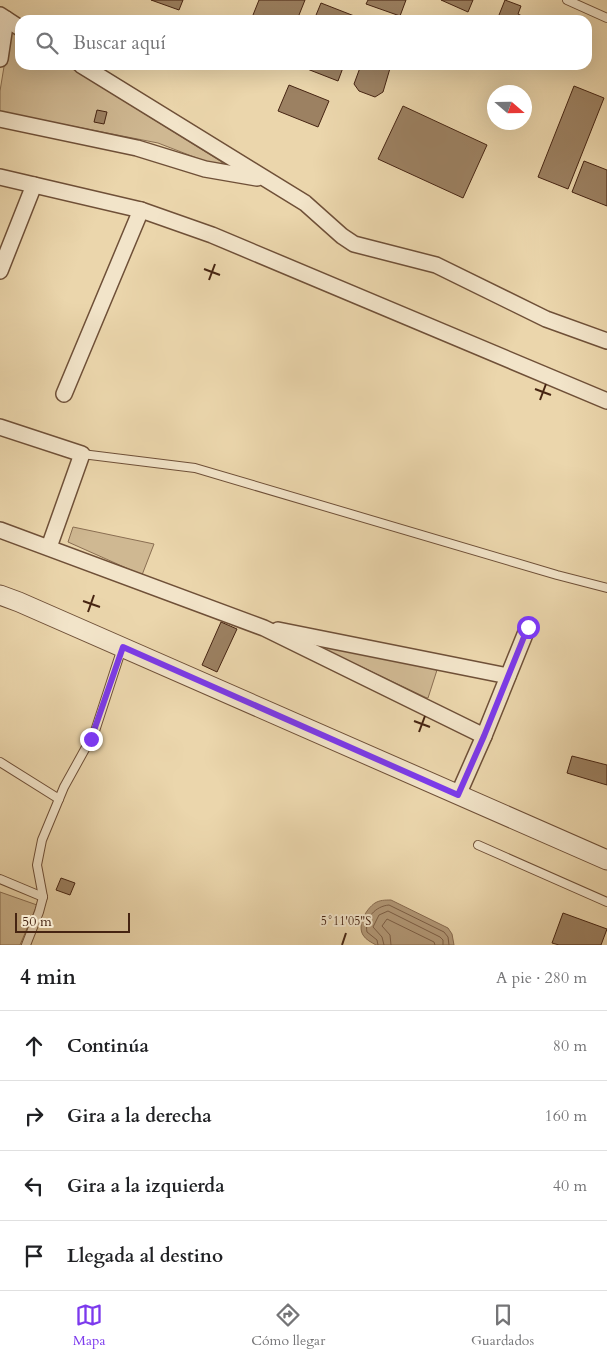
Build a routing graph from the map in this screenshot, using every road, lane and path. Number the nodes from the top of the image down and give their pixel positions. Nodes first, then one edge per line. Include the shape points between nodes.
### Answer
1 (568, 0) edge
2 (3, 17) edge
3 (607, 18) edge
4 (15, 25) edge
5 (0, 59) edge
6 (89, 70) edge
7 (0, 118) edge
8 (0, 177) edge
9 (264, 178) junction
10 (34, 185) junction
11 (141, 210) junction
12 (0, 271) edge
13 (607, 341) edge
14 (64, 394) dead end
15 (607, 401) edge
16 (0, 427) edge
17 (82, 454) junction
18 (0, 530) edge
19 (49, 547) junction
20 (607, 588) edge
21 (0, 595) edge
22 (528, 627) dead end
23 (264, 628) junction
24 (123, 647) junction
25 (508, 676) junction
26 (484, 736) junction
27 (0, 762) edge
28 (458, 795) junction
29 (59, 799) junction
30 (478, 845) dead end
31 (607, 860) edge
32 (0, 879) edge
33 (43, 897) junction
34 (607, 902) edge
35 (26, 945) edge

1 - 3 lane
2 - 4 street
2 - 5 street
6 - 9 street
7 - 9 street via 137,148 205,169
8 - 10 street
9 - 13 street via 305,204 354,244 436,265 546,319
10 - 11 street
10 - 12 street
11 - 14 street
11 - 15 street via 212,235
16 - 17 street
17 - 19 street
17 - 20 lane via 195,468
18 - 19 street
19 - 23 street
21 - 24 street
22 - 25 street
23 - 25 street
23 - 26 street
24 - 28 street
24 - 29 lane via 95,731
25 - 26 street
26 - 28 street
27 - 29 lane
28 - 31 street
29 - 33 lane via 42,840 37,865
30 - 34 lane
32 - 33 lane
33 - 35 lane

